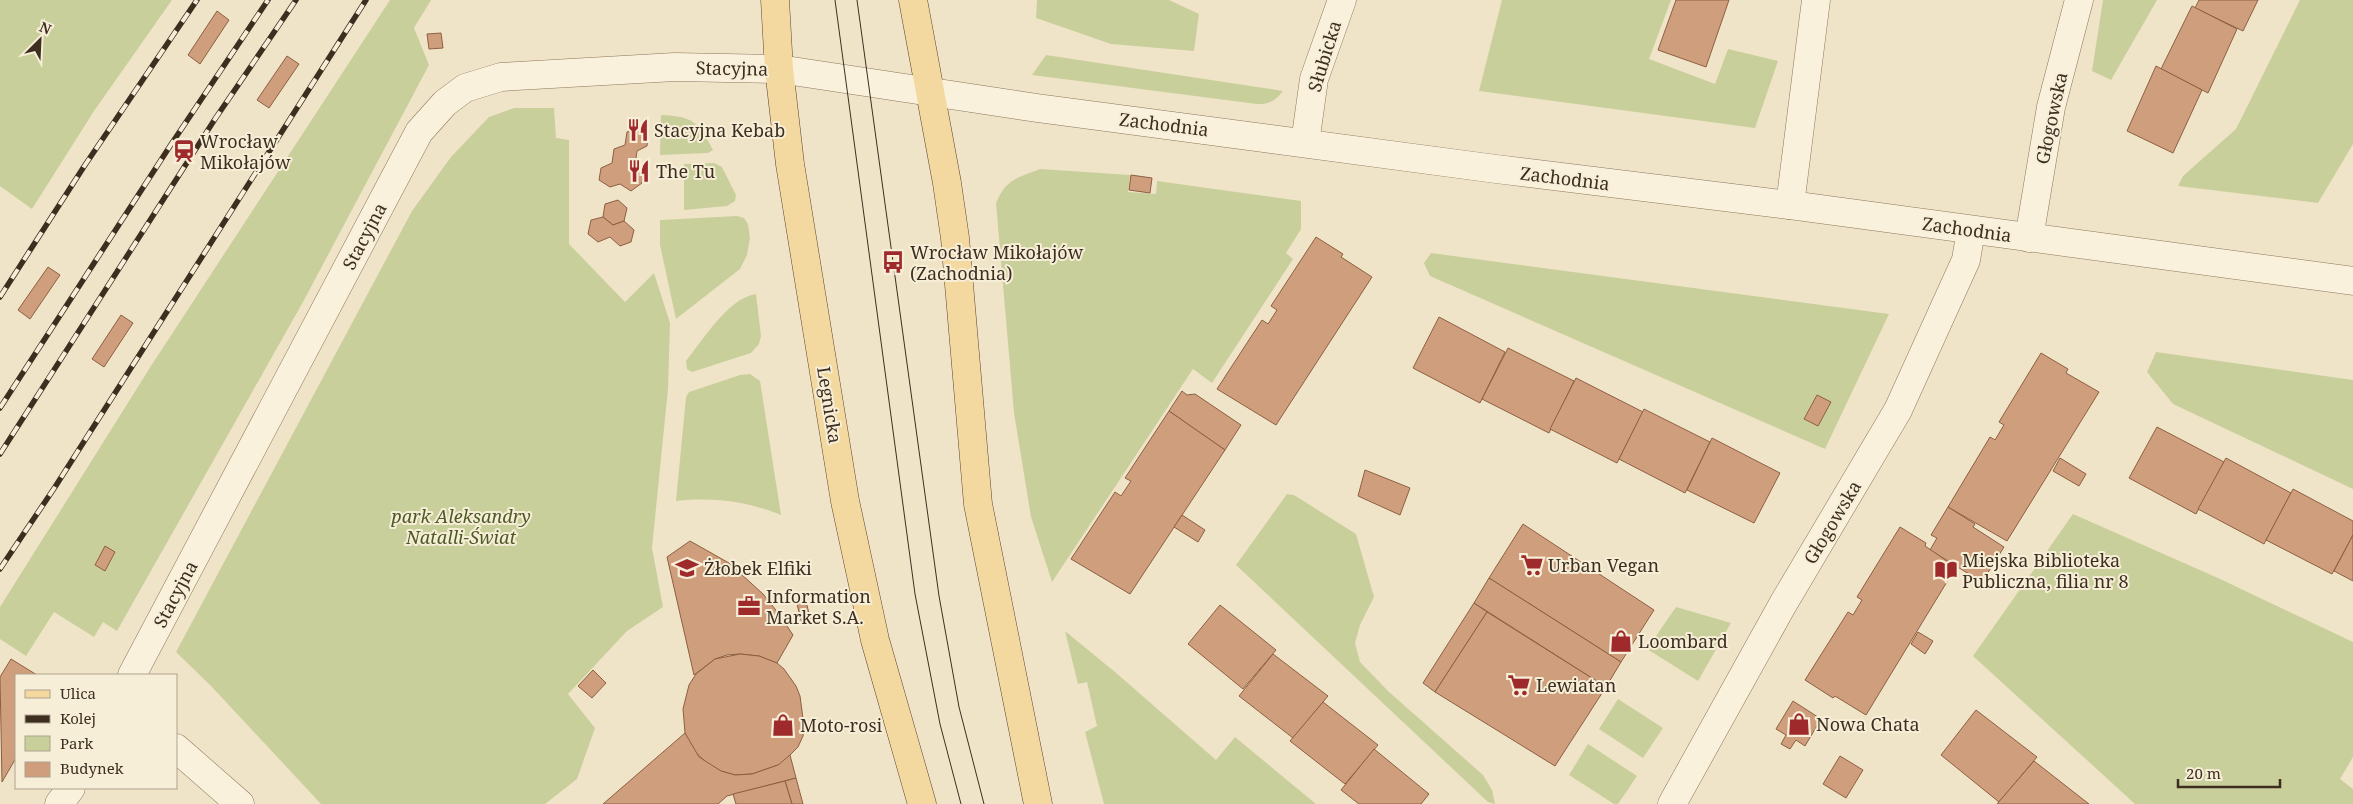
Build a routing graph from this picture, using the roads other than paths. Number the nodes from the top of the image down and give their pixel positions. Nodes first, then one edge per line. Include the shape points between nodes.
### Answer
1 (774, 0) edge
2 (913, 0) edge
3 (1342, 0) edge
4 (1816, 0) edge
5 (2079, 0) edge
6 (779, 69) junction
7 (930, 91) junction
8 (1305, 143) junction
9 (1790, 205) junction
10 (1971, 230) junction
11 (2029, 238) junction
12 (2353, 281) edge
13 (133, 674) edge
14 (178, 750) edge
15 (70, 789) edge
16 (1674, 803) edge
17 (59, 804) edge
18 (240, 804) edge
19 (922, 804) edge
20 (1038, 804) edge

1 - 6 main road, Legnicka
2 - 7 main road
3 - 8 street, Słubicka via 1314,79
4 - 9 street
5 - 11 street, Głogowska via 2051,107
6 - 7 street, Zachodnia
6 - 13 street, Stacyjna via 675,67 501,77 465,88 445,103 419,132
6 - 19 main road, Legnicka via 790,164 846,501 875,640
7 - 8 street, Zachodnia
7 - 20 main road via 955,238 978,504
8 - 9 street, Zachodnia
9 - 10 street, Zachodnia
10 - 11 street, Zachodnia
10 - 16 street, Głogowska via 1966,260 1898,410 1783,604
11 - 12 street, Zachodnia
14 - 18 street
15 - 17 street

